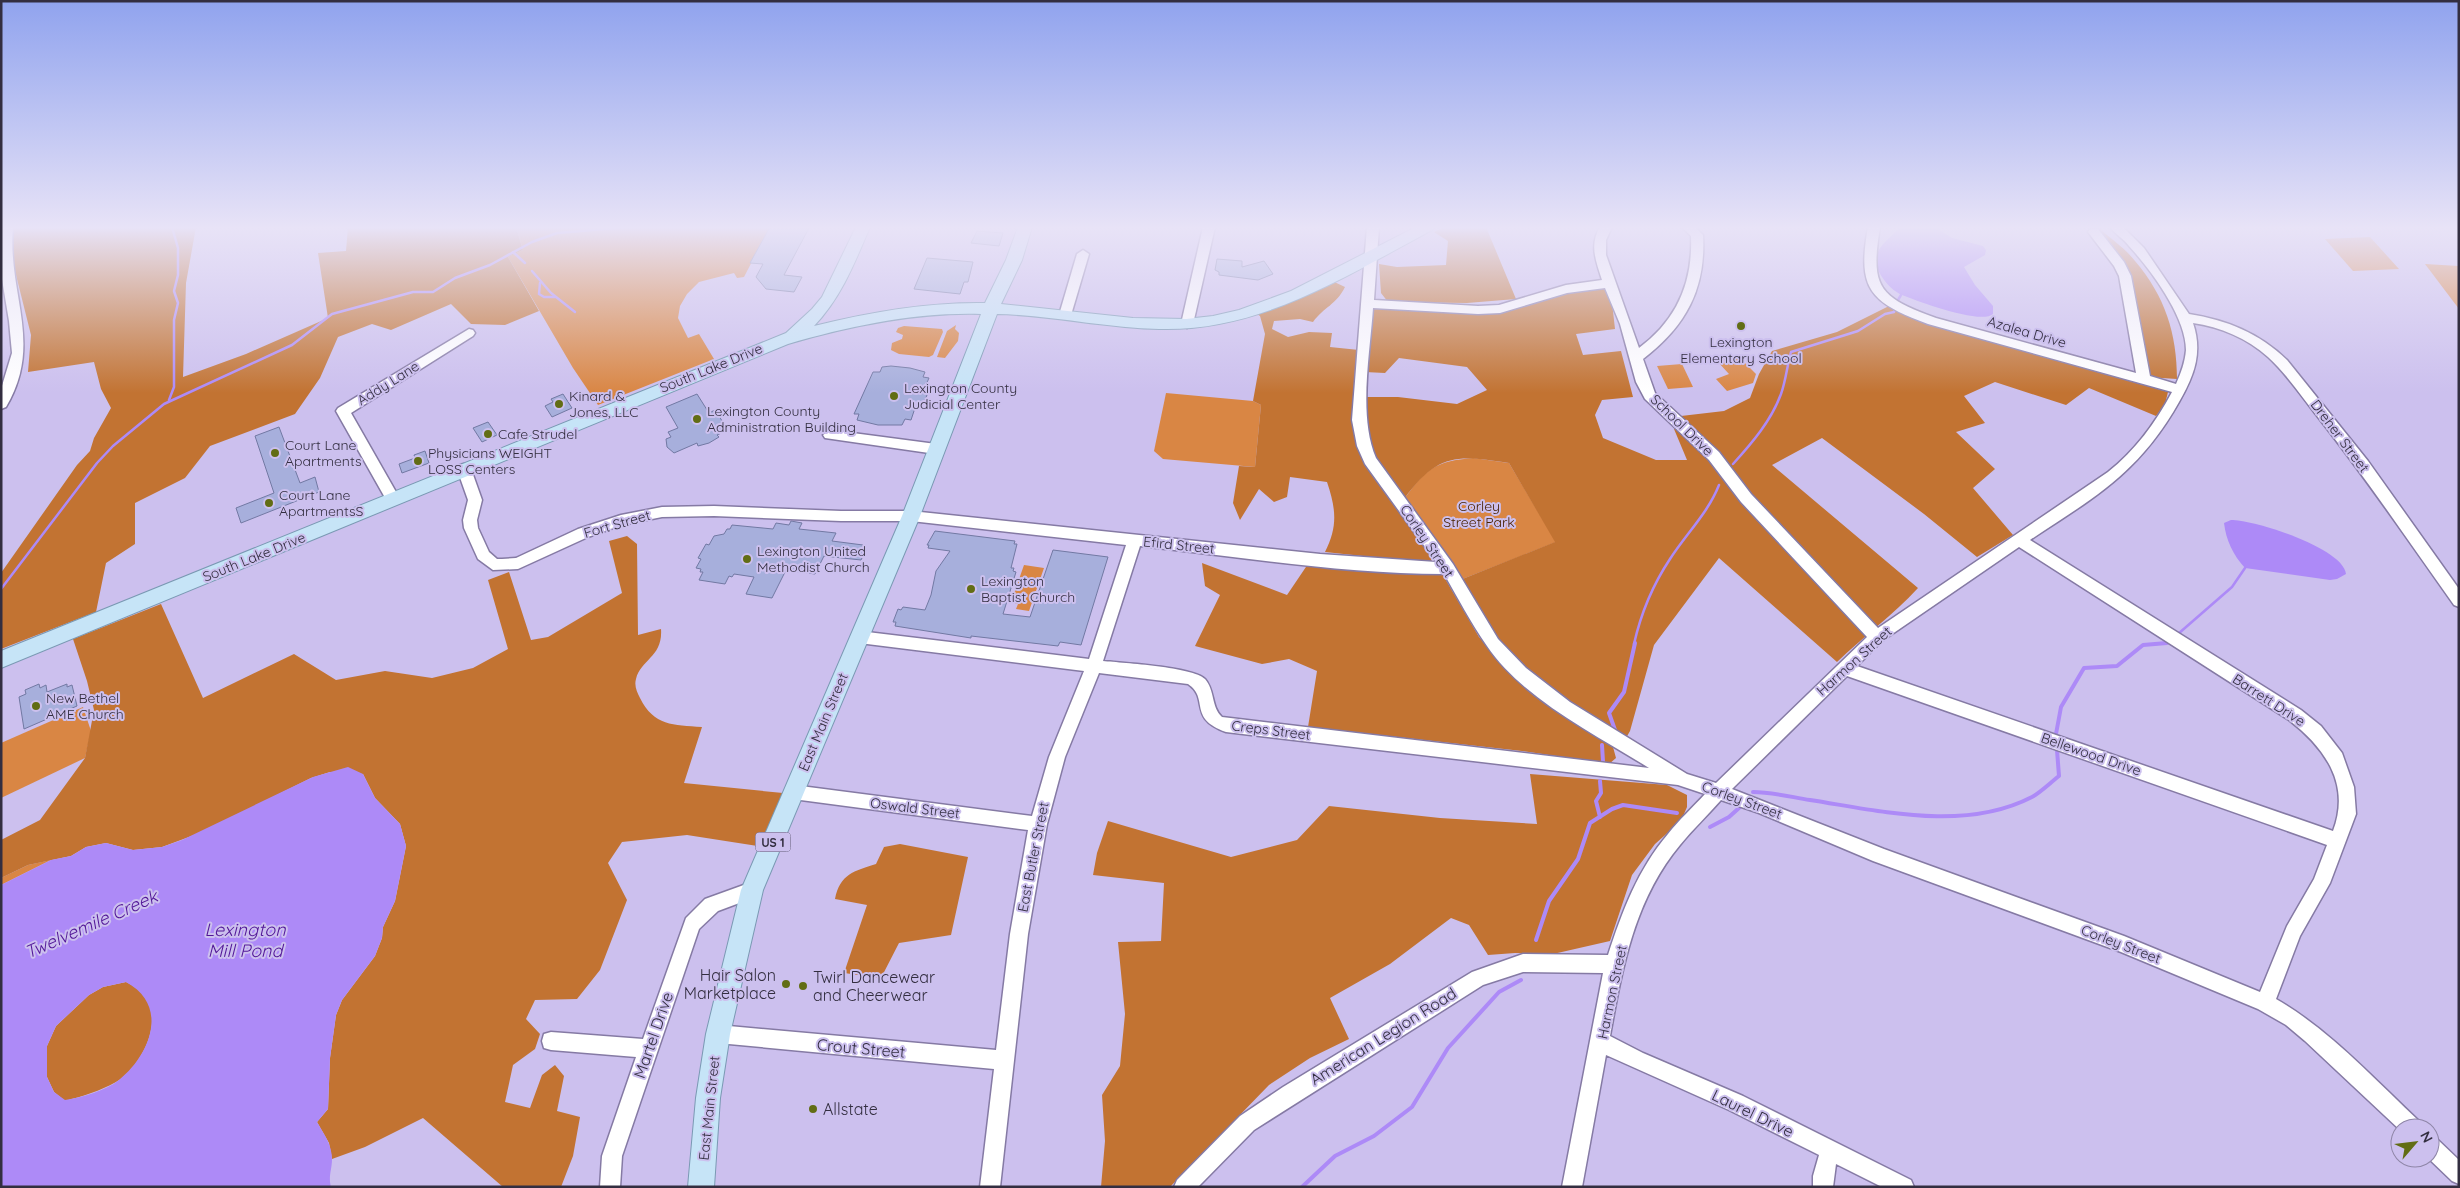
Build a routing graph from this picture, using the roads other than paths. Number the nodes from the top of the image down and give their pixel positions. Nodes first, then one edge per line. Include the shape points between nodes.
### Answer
1 (836, 282) edge
2 (1002, 282) edge
3 (1074, 282) edge
4 (1196, 282) edge
5 (1321, 282) edge
6 (1370, 282) edge
7 (1693, 282) edge
8 (1874, 282) edge
9 (2126, 282) edge
10 (2161, 282) edge
11 (1609, 283) joint
12 (4, 291) edge
13 (827, 300) junction
14 (1368, 304) junction
15 (991, 308) junction
16 (1065, 315) junction
17 (2185, 318) junction
18 (1187, 324) junction
19 (832, 326) junction
20 (469, 333) dead end
21 (782, 340) junction
22 (1636, 358) junction
23 (2144, 381) junction
24 (2179, 389) junction
25 (1, 404) edge
26 (830, 436) dead end
27 (936, 449) junction
28 (464, 469) junction
29 (393, 499) junction
30 (911, 516) junction
31 (1135, 540) junction
32 (2019, 540) junction
33 (1448, 568) junction
34 (2459, 601) edge
35 (859, 637) junction
36 (1877, 637) junction
37 (1, 660) edge
38 (1094, 666) junction
39 (1844, 668) junction
40 (1682, 779) junction
41 (1719, 790) junction
42 (793, 792) junction
43 (1038, 824) junction
44 (2339, 841) junction
45 (752, 890) junction
46 (1614, 964) junction
47 (2265, 1003) junction
48 (718, 1034) junction
49 (551, 1041) dead end
50 (1601, 1042) junction
51 (649, 1049) junction
52 (1004, 1060) junction
53 (2401, 1118) edge
54 (1830, 1151) junction
55 (2440, 1156) edge
56 (2459, 1174) edge
57 (610, 1187) edge
58 (701, 1187) edge
59 (990, 1187) edge
60 (1184, 1187) edge
61 (1572, 1187) edge
62 (1823, 1187) edge
63 (1904, 1187) edge

1 - 13 main road
2 - 15 main road, East Main Street / US 1
3 - 16 street
4 - 18 street
5 - 18 main road, South Lake Drive via 1268,306 1229,318
6 - 14 street, Corley Street
7 - 22 street via 1690,296 1669,328
8 - 23 street, Azalea Drive via 1883,295 1898,305 1932,321
9 - 23 street
10 - 17 street, Harmon Street
11 - 14 street via 1566,289 1500,309
11 - 22 street, School Drive
12 - 25 street via 18,352 14,374
13 - 19 main road
13 - 21 main road via 809,323
14 - 33 street, Corley Street via 1359,420 1364,446
15 - 16 main road, South Lake Drive
15 - 19 main road, South Lake Drive via 909,313
15 - 27 main road, East Main Street / US 1
16 - 18 main road, South Lake Drive via 1136,324
17 - 24 street, Harmon Street via 2192,350 2190,368
17 - 34 street, Dreher Street via 2228,326 2271,351 2364,465
19 - 21 main road, South Lake Drive
20 - 29 street, Addy Lane via 343,411
21 - 28 main road, South Lake Drive
22 - 36 street, School Drive via 1646,389 1656,404 1714,456 1746,498
23 - 24 street, Azalea Drive
24 - 32 street, Harmon Street via 2146,443 2130,461 2097,489
26 - 27 street
27 - 30 main road, East Main Street / US 1
28 - 29 main road, South Lake Drive
28 - 30 street, Fort Street via 474,500 471,528 483,555 493,564 502,565 518,563 599,527 662,512
29 - 37 main road, South Lake Drive
30 - 31 street, Efird Street
30 - 35 main road, East Main Street / US 1
31 - 33 street, Efird Street via 1406,568
31 - 38 street, East Butler Street
32 - 36 street, Harmon Street
32 - 44 street, Barrett Drive via 2295,715 2315,731 2336,758 2346,787 2348,814
33 - 40 street, Corley Street via 1493,643 1520,673 1564,707
35 - 38 street, Creps Street
35 - 42 main road, East Main Street / US 1
36 - 39 street, Harmon Street
38 - 40 street, Creps Street via 1199,681 1204,688 1209,715 1226,725
38 - 43 street, East Butler Street via 1057,757
39 - 41 street, Harmon Street
39 - 44 street, Bellewood Drive
40 - 41 street, Corley Street
41 - 46 street, Harmon Street via 1673,840 1652,872 1631,911
41 - 47 street, Corley Street
42 - 43 street, Oswald Street
42 - 45 main road, East Main Street / US 1
43 - 52 street, East Butler Street via 1019,934
44 - 47 street, Barrett Drive via 2321,883 2293,932
45 - 48 main road, East Main Street / US 1
45 - 51 street, Martel Drive via 714,902 692,924
46 - 50 street, Harmon Street
46 - 60 street, American Legion Road via 1523,964 1478,978 1247,1124
47 - 53 street, Corley Street via 2312,1034
48 - 52 street, Crout Street
48 - 58 main road, East Main Street / US 1 via 708,1098
49 - 51 street
50 - 54 street, Laurel Drive via 1736,1103
50 - 61 street, Harmon Street
51 - 57 street, Martel Drive via 612,1156
52 - 59 street, East Butler Street
54 - 62 street
54 - 63 street, Laurel Drive
55 - 56 street

